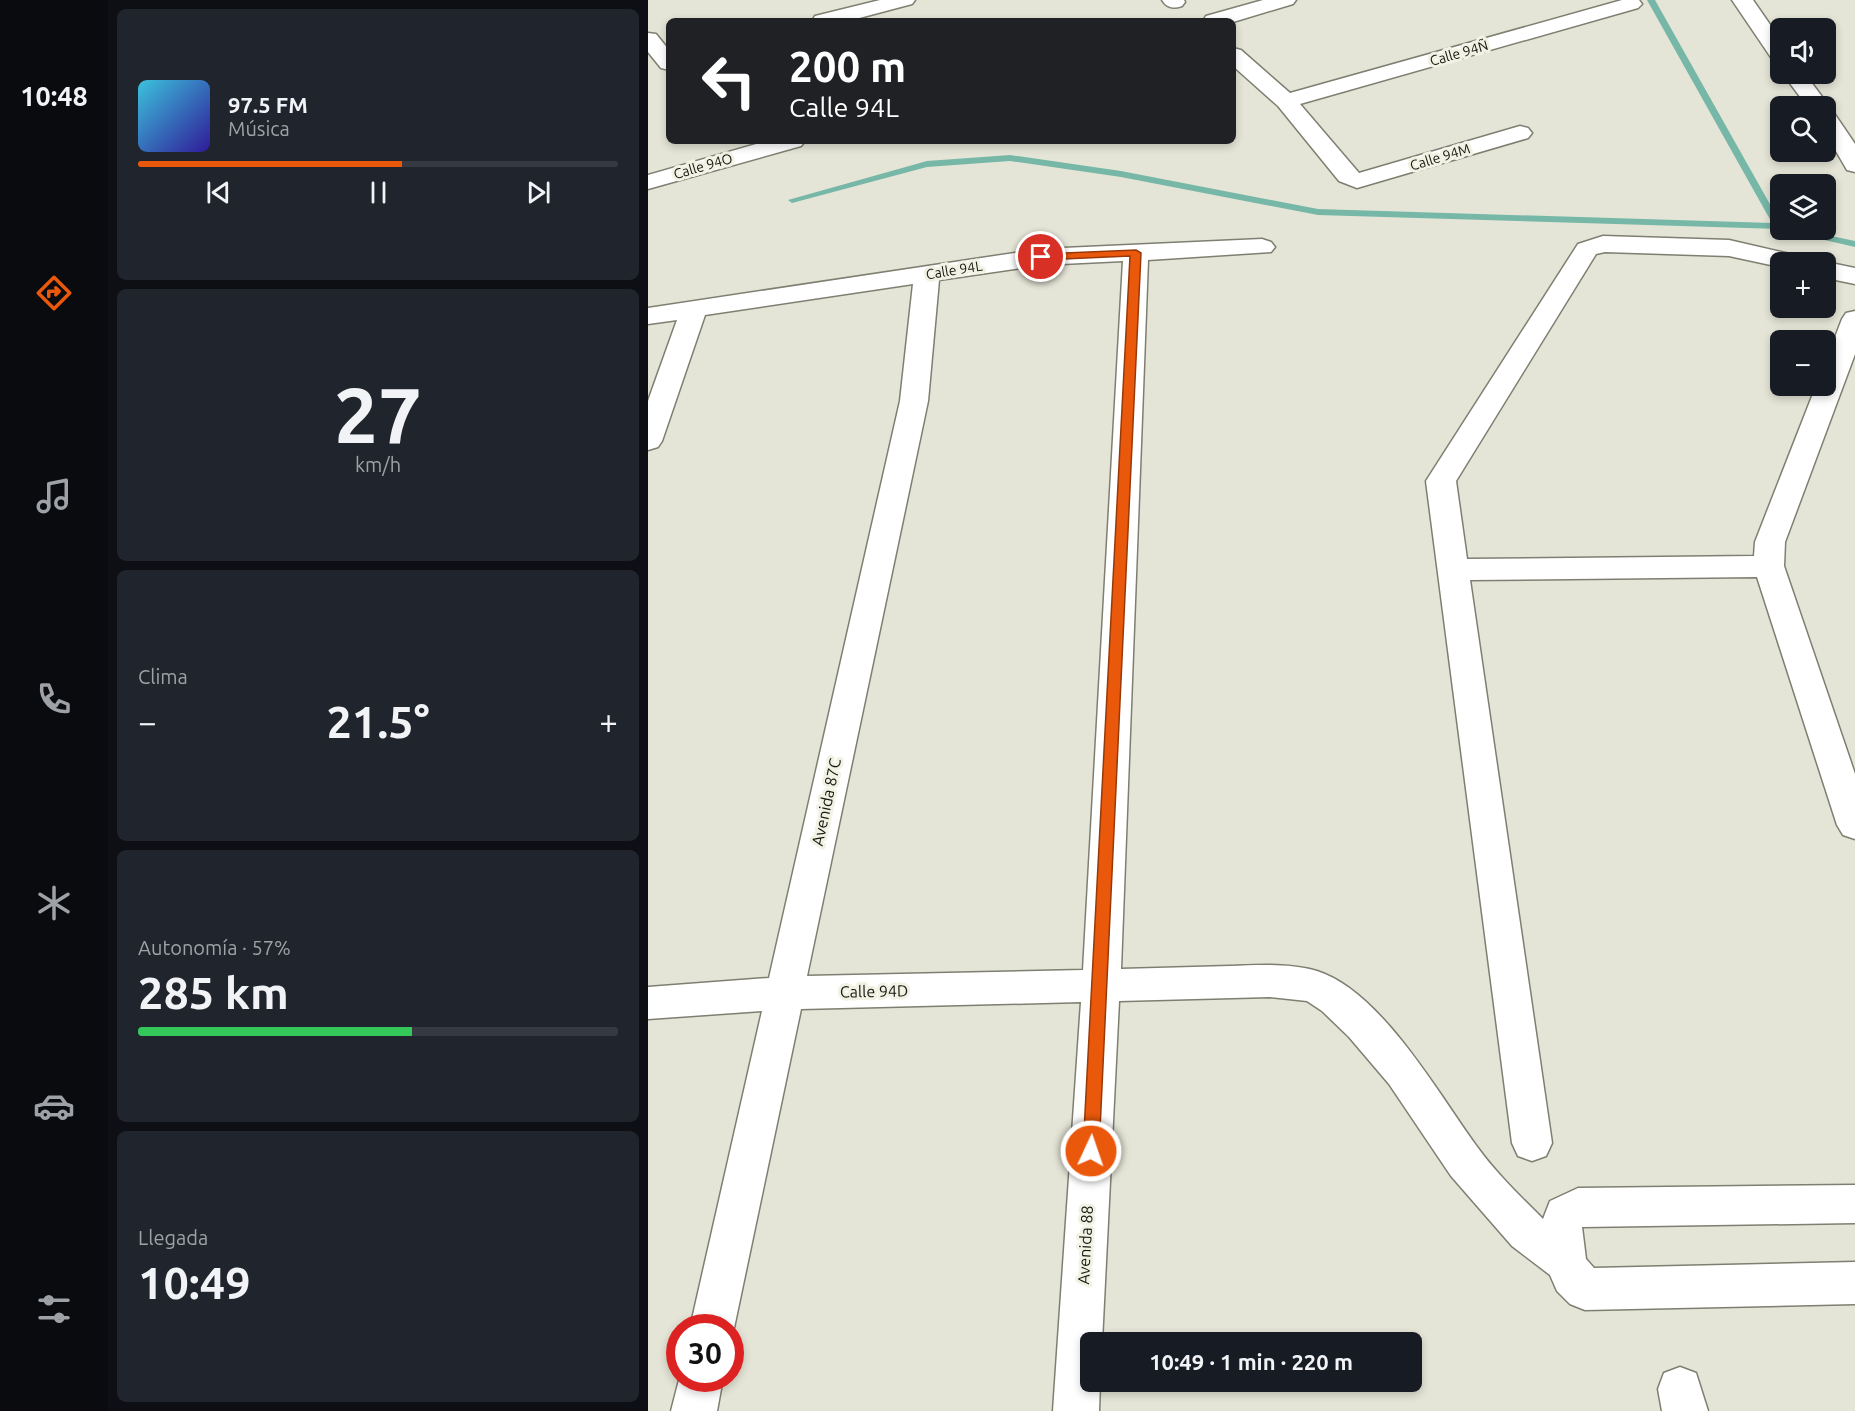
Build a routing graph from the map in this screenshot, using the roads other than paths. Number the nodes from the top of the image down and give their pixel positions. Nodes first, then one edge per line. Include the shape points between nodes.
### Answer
1 (905, 0) edge
2 (1286, 0) edge
3 (1742, 0) edge
4 (1631, 4) dead end
5 (835, 18) edge
6 (1224, 18) edge
7 (648, 39) edge
8 (1770, 40) edge
9 (1236, 59) edge
10 (666, 60) edge
11 (666, 64) edge
12 (648, 69) edge
13 (1286, 101) junction
14 (1520, 134) dead end
15 (1836, 134) edge
16 (770, 144) edge
17 (732, 149) edge
18 (1855, 165) edge
19 (648, 182) edge
20 (1262, 247) dead end
21 (1136, 253) junction
22 (1770, 257) edge
23 (1836, 272) edge
24 (927, 274) junction
25 (1855, 276) edge
26 (694, 309) junction
27 (648, 316) edge
28 (1855, 319) edge
29 (648, 441) edge
30 (1769, 566) junction
31 (1453, 570) junction
32 (1855, 825) edge
33 (1101, 986) junction
34 (784, 993) junction
35 (648, 1003) edge
36 (1532, 1143) dead end
37 (1855, 1204) edge
38 (1565, 1261) junction
39 (1855, 1283) edge
40 (715, 1314) edge
41 (698, 1392) edge
42 (694, 1411) edge
43 (1076, 1411) edge

1 - 5 street
2 - 6 street
3 - 8 street
4 - 13 street, Calle 94Ñ
7 - 10 street
9 - 13 street
11 - 12 street
13 - 14 street, Calle 94M via 1347,176 1361,181
15 - 18 street
16 - 17 street, Calle 94O
17 - 19 street, Calle 94O
20 - 21 street, Calle 94L
21 - 24 street, Calle 94L via 1041,257
21 - 33 street, Avenida 88
22 - 31 street via 1729,248 1603,244 1587,249 1441,481
23 - 25 street
24 - 26 street, Calle 94L
24 - 34 street, Avenida 87C via 914,401
26 - 27 street, Calle 94L
26 - 29 street
28 - 30 street via 1770,542
30 - 31 street
30 - 32 street
31 - 36 street
33 - 34 street, Calle 94D
33 - 38 street, Calle 94D via 1270,981 1314,986 1364,1025 1403,1072 1465,1163 1527,1233
33 - 43 street, Avenida 88
34 - 35 street, Calle 94D
34 - 40 street, Avenida 87C
37 - 38 street via 1578,1207 1565,1215 1561,1226
38 - 39 street via 1584,1289
41 - 42 street

